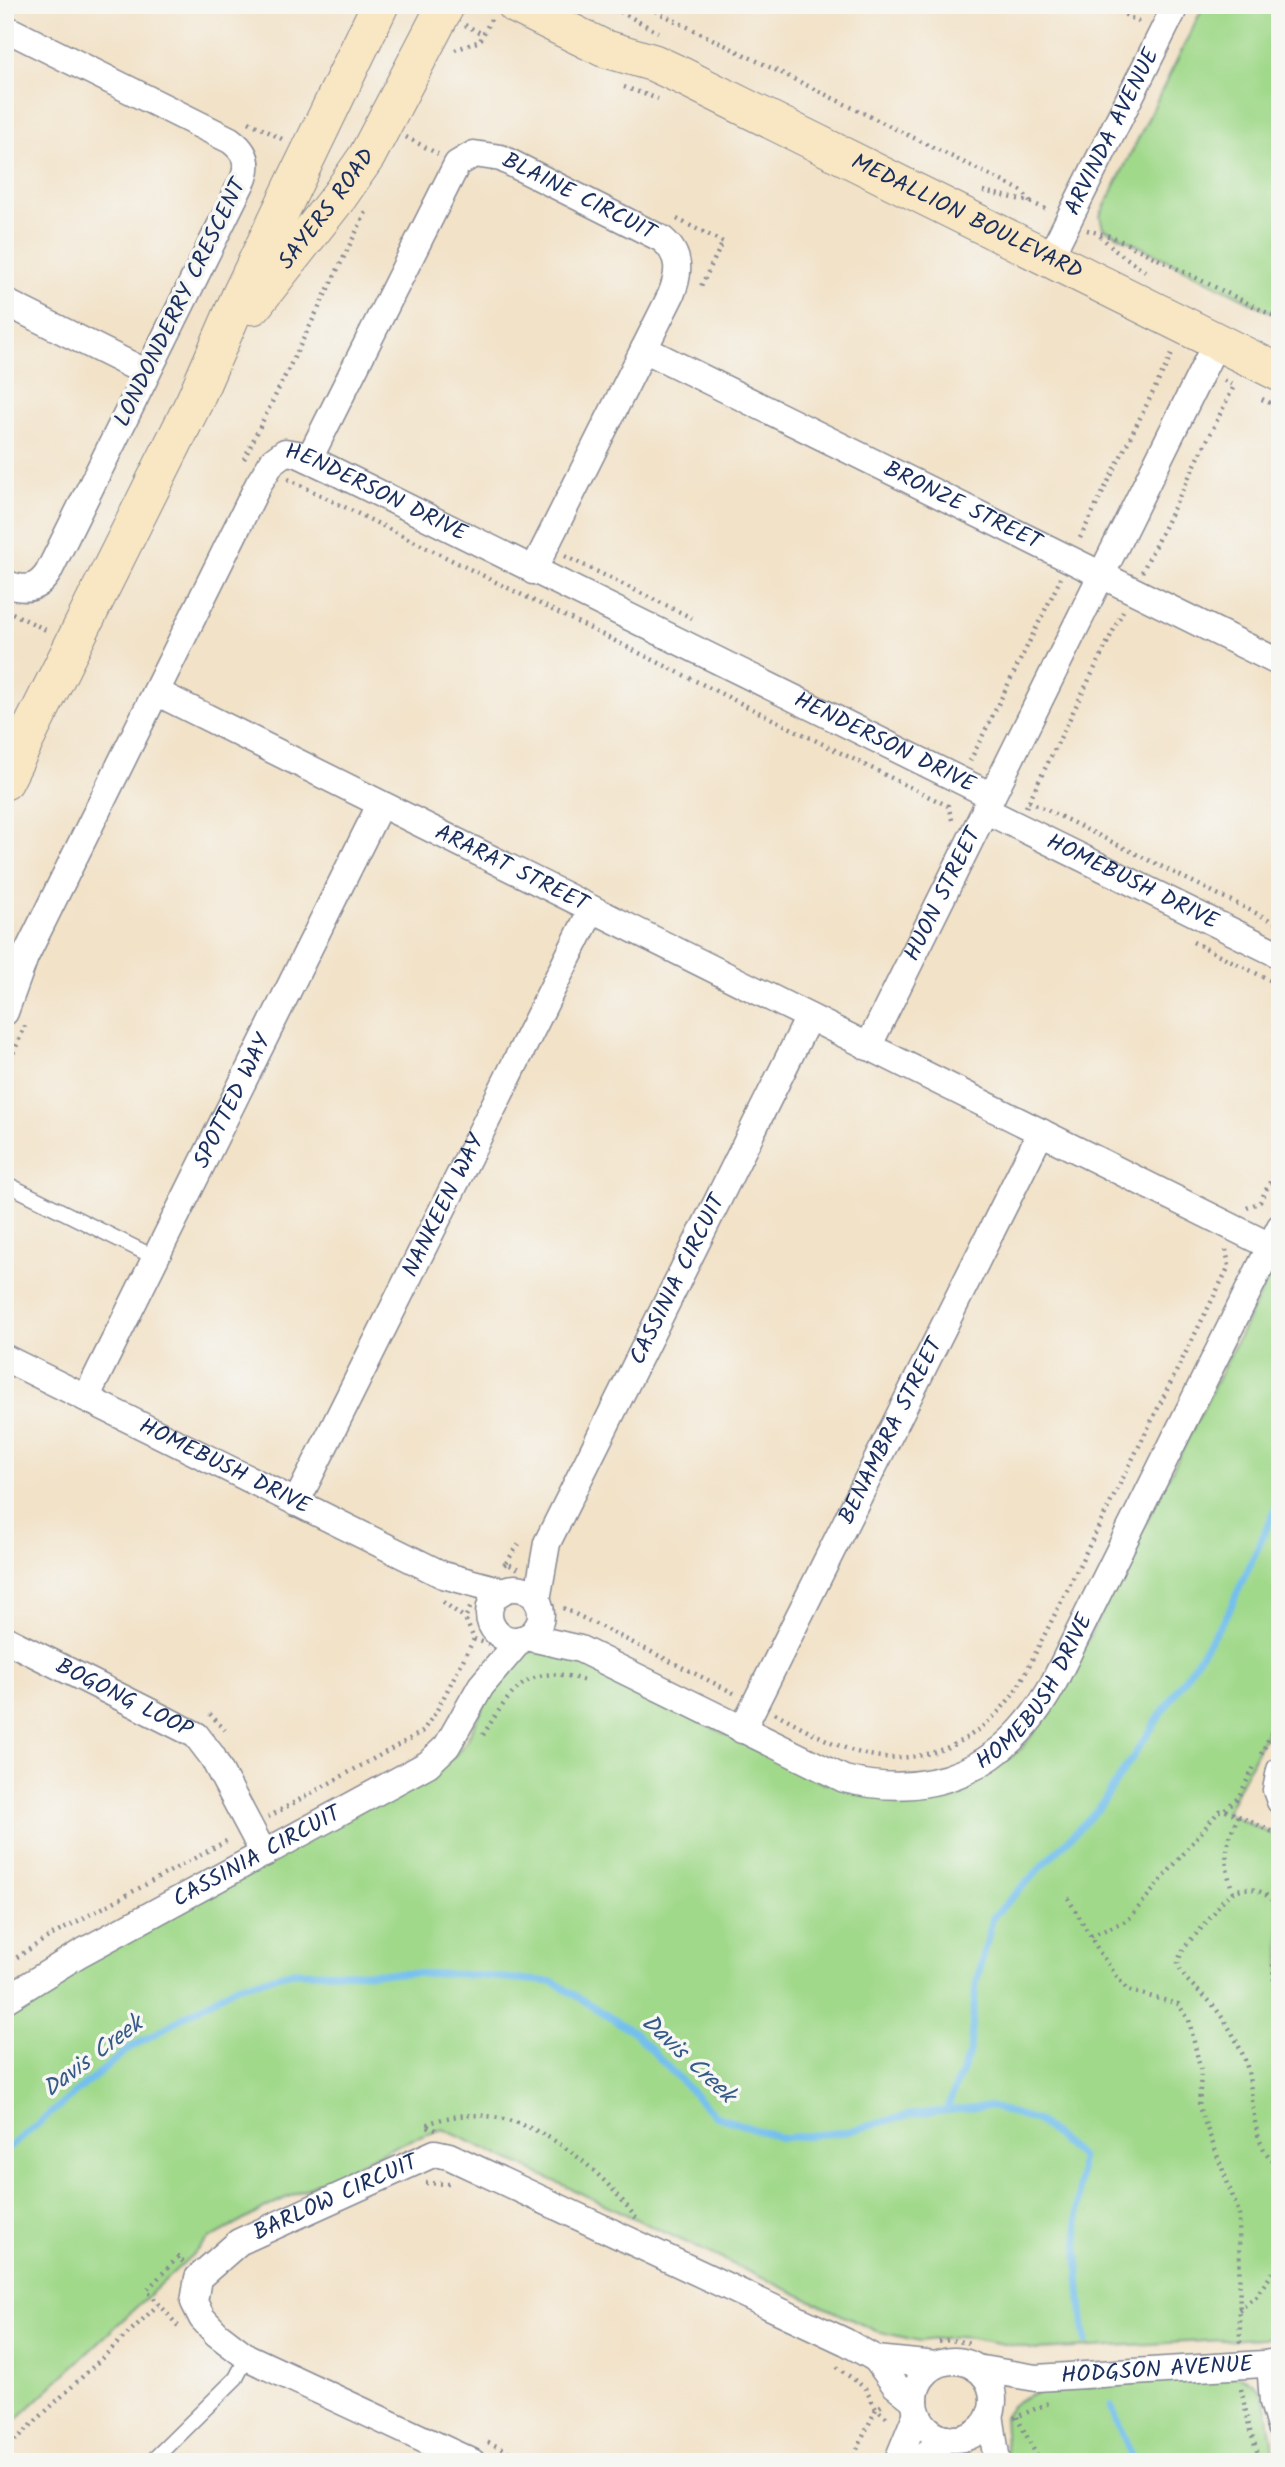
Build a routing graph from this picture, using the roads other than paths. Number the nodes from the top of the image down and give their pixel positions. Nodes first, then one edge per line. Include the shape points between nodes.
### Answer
1 (380, 5) edge
2 (446, 5) edge
3 (573, 5) edge
4 (1170, 7) edge
5 (501, 19) edge
6 (5, 28) edge
7 (654, 63) junction
8 (1049, 260) junction
9 (5, 302) edge
10 (644, 349) junction
11 (1210, 356) junction
12 (147, 373) junction
13 (1280, 373) edge
14 (194, 402) junction
15 (309, 459) junction
16 (533, 571) junction
17 (1102, 574) junction
18 (5, 583) edge
19 (1280, 663) edge
20 (156, 692) junction
21 (5, 781) edge
22 (988, 803) junction
23 (380, 805) junction
24 (592, 909) junction
25 (1280, 955) edge
26 (5, 1012) edge
27 (809, 1017) junction
28 (868, 1046) junction
29 (1041, 1132) junction
30 (5, 1184) edge
31 (1275, 1236) edge
32 (156, 1258) junction
33 (5, 1358) edge
34 (86, 1398) junction
35 (296, 1503) junction
36 (537, 1537) junction
37 (443, 1575) junction
38 (506, 1581) junction
39 (547, 1606) junction
40 (491, 1622) junction
41 (524, 1638) junction
42 (5, 1639) edge
43 (580, 1649) junction
44 (481, 1686) junction
45 (742, 1730) junction
46 (1280, 1770) edge
47 (1279, 1799) edge
48 (254, 1860) junction
49 (5, 2000) edge
50 (976, 2356) junction
51 (247, 2357) junction
52 (876, 2359) junction
53 (936, 2365) junction
54 (1274, 2371) edge
55 (1036, 2378) junction
56 (909, 2400) junction
57 (1280, 2427) edge
58 (992, 2437) edge
59 (953, 2438) junction
60 (477, 2450) edge
61 (150, 2462) edge
62 (897, 2462) edge
63 (916, 2462) edge

1 - 14 street, SAYERS ROAD
2 - 14 street, SAYERS ROAD via 367,156 249,312
3 - 7 street, MEDALLION BOULEVARD
4 - 8 street, ARVINDA AVENUE
5 - 7 street, MEDALLION BOULEVARD
6 - 12 street, LONDONDERRY CRESCENT via 230,140 245,157 244,178
7 - 8 street, MEDALLION BOULEVARD
8 - 11 street, MEDALLION BOULEVARD
9 - 12 street
10 - 15 street, BLAINE CIRCUIT via 676,281 678,264 669,245 502,158 486,153 466,156 452,172
10 - 16 street, BLAINE CIRCUIT
10 - 17 street, BRONZE STREET
11 - 13 street, MEDALLION BOULEVARD
11 - 17 street, HUON STREET
12 - 18 street, LONDONDERRY CRESCENT via 45,578 25,589
14 - 21 street, SAYERS ROAD
15 - 16 street, HENDERSON DRIVE
15 - 20 street, HENDERSON DRIVE via 285,452 267,468
16 - 22 street, HENDERSON DRIVE
17 - 19 street, BRONZE STREET
17 - 22 street, HUON STREET
20 - 23 street, ARARAT STREET
20 - 26 street, HENDERSON DRIVE via 24,957
22 - 25 street, HOMEBUSH DRIVE via 1017,825
22 - 28 street, HUON STREET
23 - 24 street, ARARAT STREET
23 - 32 street, SPOTTED WAY
24 - 27 street, ARARAT STREET
24 - 35 street, NANKEEN WAY
27 - 28 street, ARARAT STREET
27 - 36 street, CASSINIA CIRCUIT
28 - 29 street
29 - 31 street via 1231,1240
29 - 45 street, BENAMBRA STREET
30 - 32 lane
31 - 45 street, HOMEBUSH DRIVE via 1050,1690 1018,1736 963,1773 897,1786 844,1779
32 - 34 street, SPOTTED WAY
33 - 34 street, HOMEBUSH DRIVE
34 - 35 street, HOMEBUSH DRIVE
35 - 37 street, HOMEBUSH DRIVE
36 - 38 street, CASSINIA CIRCUIT
36 - 39 street, CASSINIA CIRCUIT
37 - 38 street, HOMEBUSH DRIVE
37 - 40 street, HOMEBUSH DRIVE
38 - 39 street
38 - 40 street via 493,1600
39 - 41 street via 539,1625
39 - 43 street, HOMEBUSH DRIVE
40 - 41 street via 505,1638
40 - 44 street, CASSINIA CIRCUIT
41 - 43 street, HOMEBUSH DRIVE
41 - 44 street, CASSINIA CIRCUIT
42 - 48 street, BOGONG LOOP via 195,1735 212,1756
43 - 45 street, HOMEBUSH DRIVE
44 - 48 street, CASSINIA CIRCUIT via 455,1736 428,1764
46 - 47 street via 1276,1781
48 - 49 street, CASSINIA CIRCUIT via 79,1954
50 - 53 street, HODGSON AVENUE
50 - 55 street, HODGSON AVENUE
50 - 58 street via 990,2385
51 - 52 street, BARLOW CIRCUIT via 197,2311 194,2294 198,2278 227,2249 255,2233 435,2153
51 - 60 street
51 - 61 lane via 236,2378
52 - 53 street, BARLOW CIRCUIT
52 - 56 street, BARLOW CIRCUIT
53 - 56 street
54 - 55 street, HODGSON AVENUE via 1237,2359
54 - 57 street
55 - 58 street, HODGSON AVENUE
56 - 59 street, BARLOW CIRCUIT via 930,2431
56 - 62 street
58 - 59 street, HODGSON AVENUE via 979,2429
58 - 59 street, BARLOW CIRCUIT via 974,2447
59 - 63 street, HODGSON AVENUE

